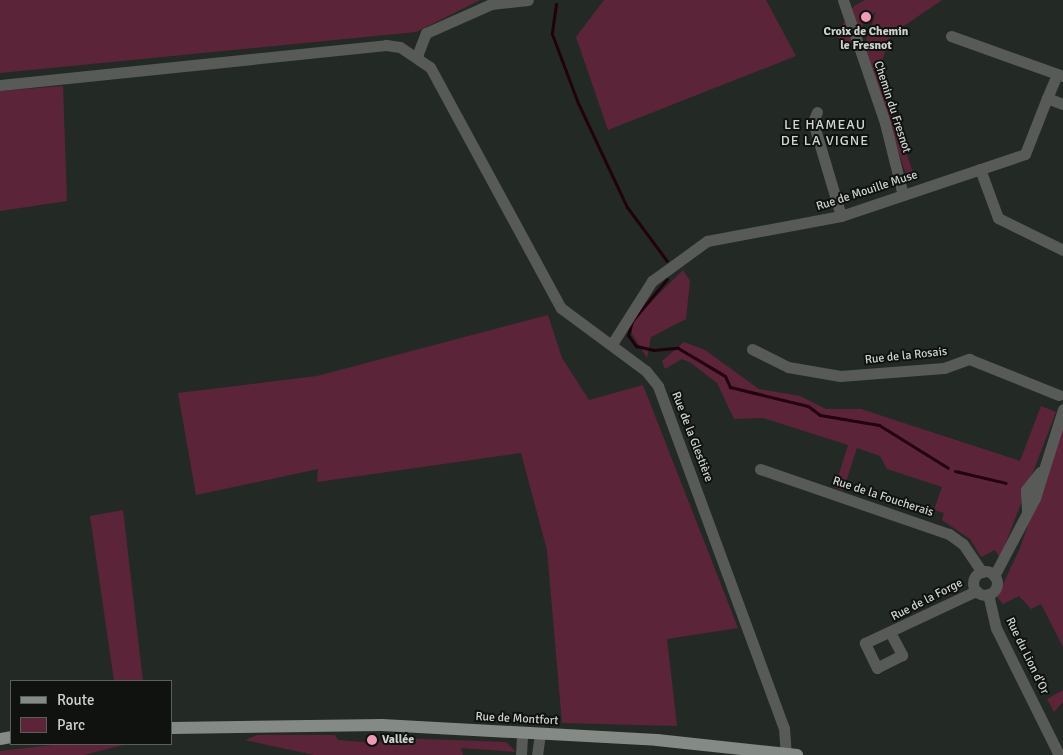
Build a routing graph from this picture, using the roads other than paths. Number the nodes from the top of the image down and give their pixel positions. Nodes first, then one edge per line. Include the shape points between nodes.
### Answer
1 (528, 0) edge
2 (843, 0) edge
3 (490, 2) edge
4 (951, 36) dead end
5 (418, 56) junction
6 (1060, 75) edge
7 (0, 85) edge
8 (1047, 98) junction
9 (1063, 104) edge
10 (817, 112) dead end
11 (980, 169) junction
12 (903, 195) junction
13 (841, 216) junction
14 (1063, 250) edge
15 (612, 344) junction
16 (752, 349) dead end
17 (1062, 395) edge
18 (1063, 409) edge
19 (760, 469) dead end
20 (982, 572) junction
21 (994, 576) junction
22 (976, 592) junction
23 (988, 594) junction
24 (891, 634) dead end
25 (172, 728) edge
26 (522, 733) junction
27 (540, 734) junction
28 (791, 754) edge
29 (521, 755) edge
30 (537, 755) edge
31 (1059, 755) edge

1 - 3 street
2 - 12 street, Chemin du Fresnot via 885,123
3 - 5 street via 426,33
4 - 6 street
5 - 7 street via 386,45
5 - 15 street, Rue de la Glestière via 444,88 547,288 582,327
6 - 8 street, Rue de Mouille Muse
8 - 9 street
8 - 11 street, Rue de Mouille Muse via 1025,154
10 - 13 street via 813,122
11 - 12 street, Rue de Mouille Muse
11 - 14 street via 998,218
12 - 13 street, Rue de Mouille Muse
13 - 15 street, Rue de Mouille Muse via 707,241 652,281
15 - 28 street, Rue de la Glestière via 646,371 674,422
16 - 17 street, Rue de la Rosais via 788,367 840,376 944,368 969,359
18 - 21 street via 1040,472 1035,498 1011,550
19 - 20 street, Rue de la Foucherais via 949,534 963,544
20 - 21 street
20 - 22 street via 973,580
21 - 23 street via 996,587
22 - 23 street
22 - 24 street, Rue de la Forge
23 - 31 street, Rue du Lion d'Or via 996,628
25 - 26 main road, Rue de Montfort via 364,725
26 - 27 main road, Rue de Montfort
26 - 29 street
27 - 28 main road, Rue de Montfort
27 - 30 street

